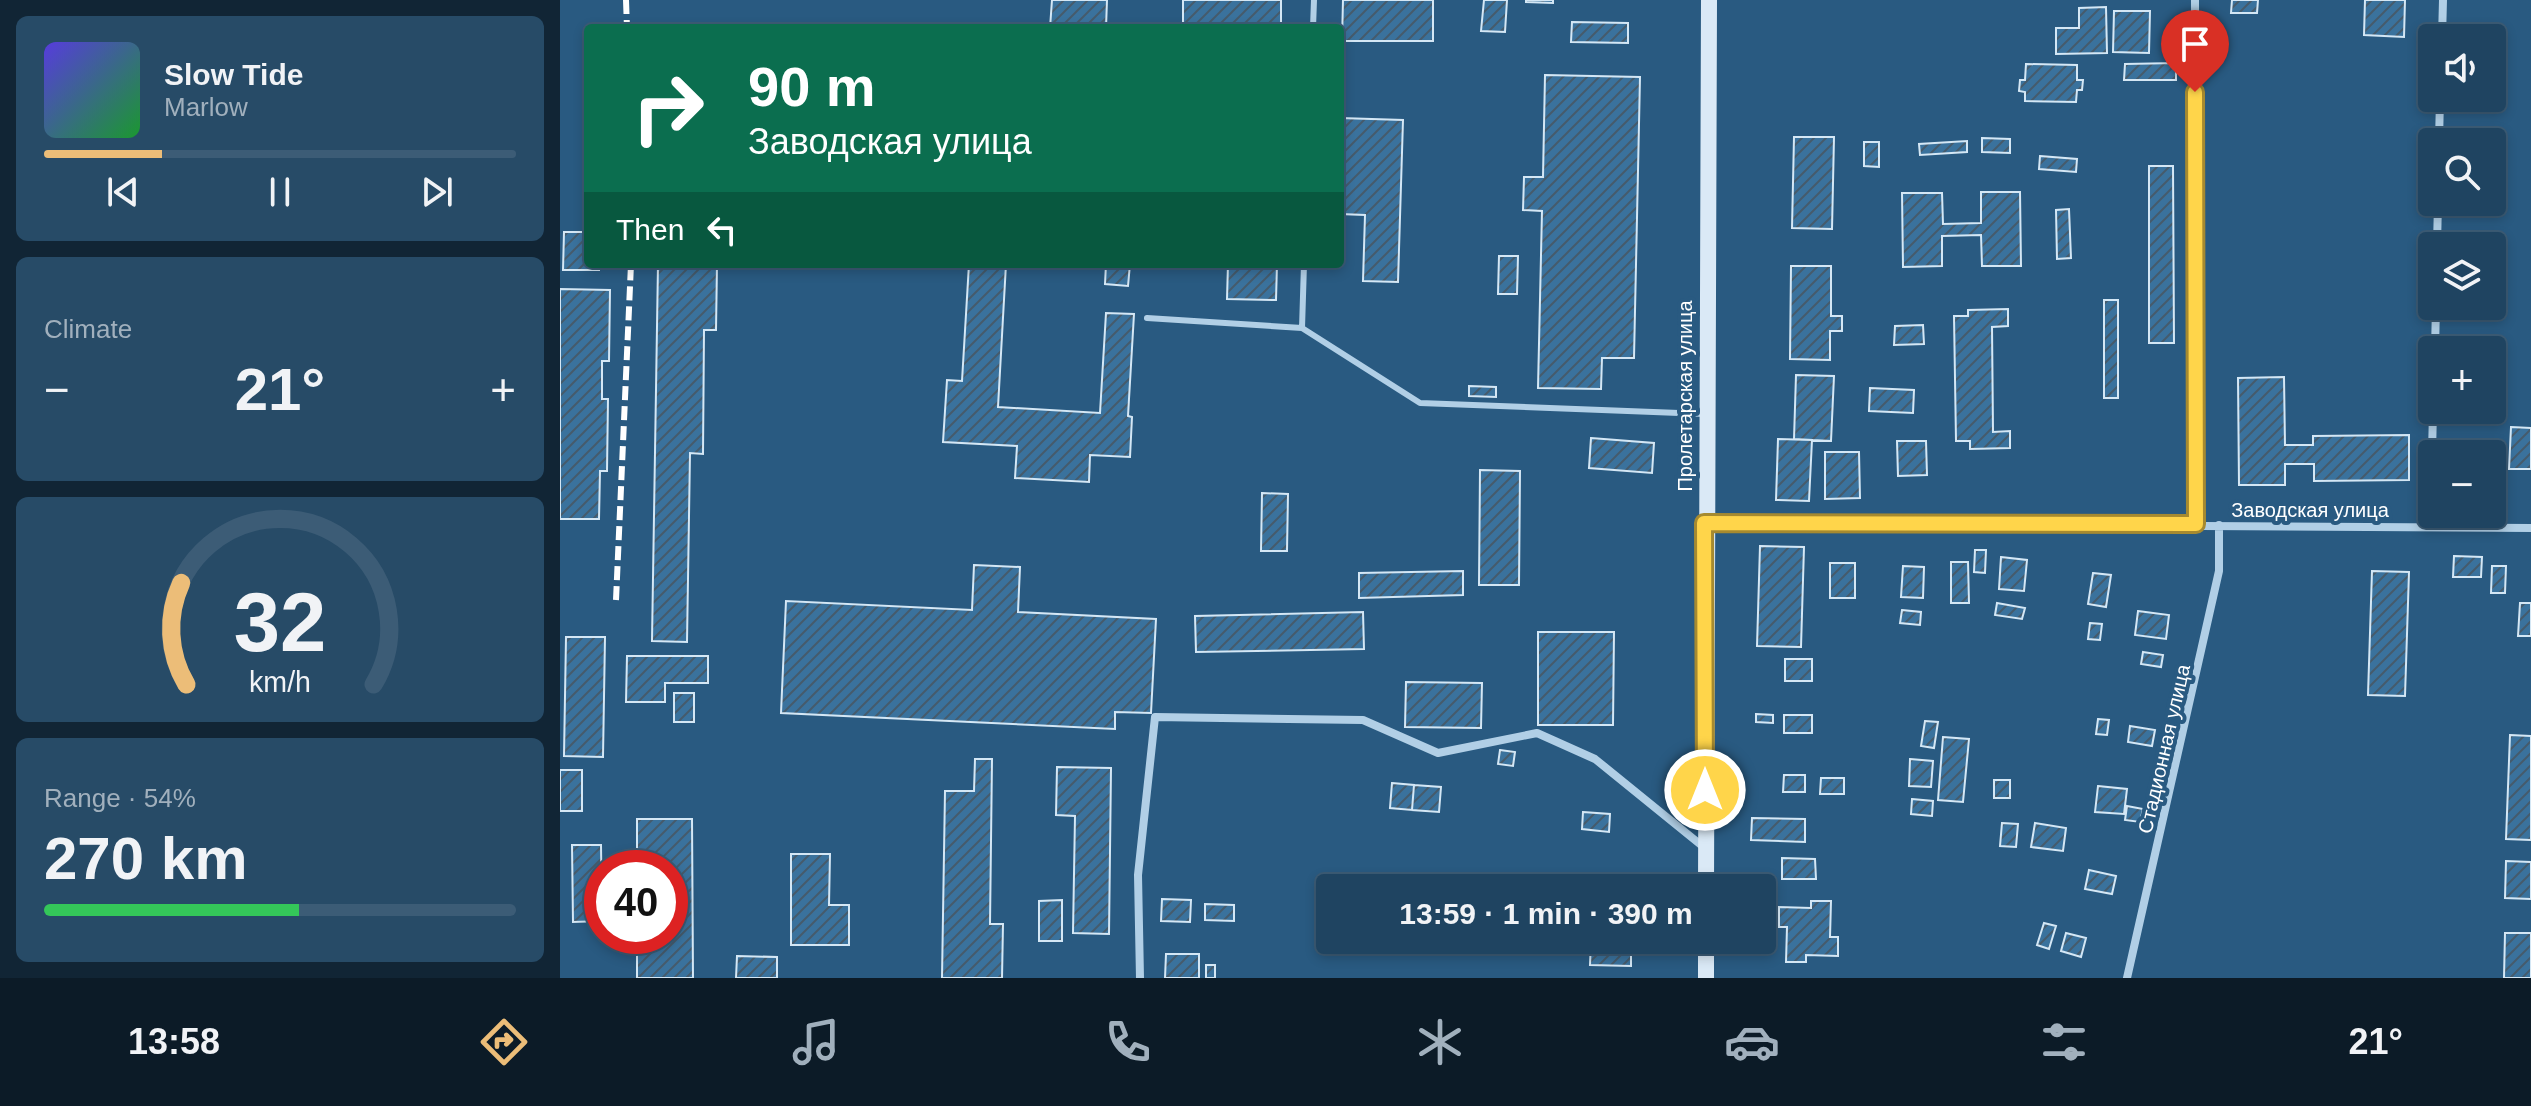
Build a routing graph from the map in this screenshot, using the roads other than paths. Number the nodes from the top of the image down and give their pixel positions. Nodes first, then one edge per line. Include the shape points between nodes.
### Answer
1 (1314, 0) edge
2 (1709, 0) edge
3 (2195, 0) edge
4 (2443, 0) edge
5 (1313, 24) edge
6 (2442, 24) edge
7 (1304, 268) edge
8 (1147, 318) dead end
9 (1302, 328) junction
10 (1705, 414) junction
11 (1704, 523) junction
12 (2196, 524) junction
13 (2219, 525) junction
14 (2418, 526) edge
15 (2506, 528) edge
16 (2531, 528) edge
17 (1706, 849) junction
18 (1706, 874) edge
19 (1706, 954) edge
20 (1140, 978) edge
21 (1706, 978) edge
22 (2127, 978) edge

1 - 5 lane
2 - 10 street, Пролетарская улица
3 - 12 street
4 - 6 street
7 - 9 lane
8 - 9 lane
9 - 10 lane via 1420,403
10 - 11 street, Пролетарская улица
11 - 12 street, Заводская улица
11 - 17 street, Пролетарская улица
12 - 13 street, Заводская улица
13 - 14 street, Заводская улица
13 - 22 street, Стадионная улица via 2219,571
15 - 16 street, Заводская улица
17 - 18 street, Пролетарская улица
17 - 20 street via 1595,759 1537,733 1438,753 1363,720 1155,717 1138,875
19 - 21 street

